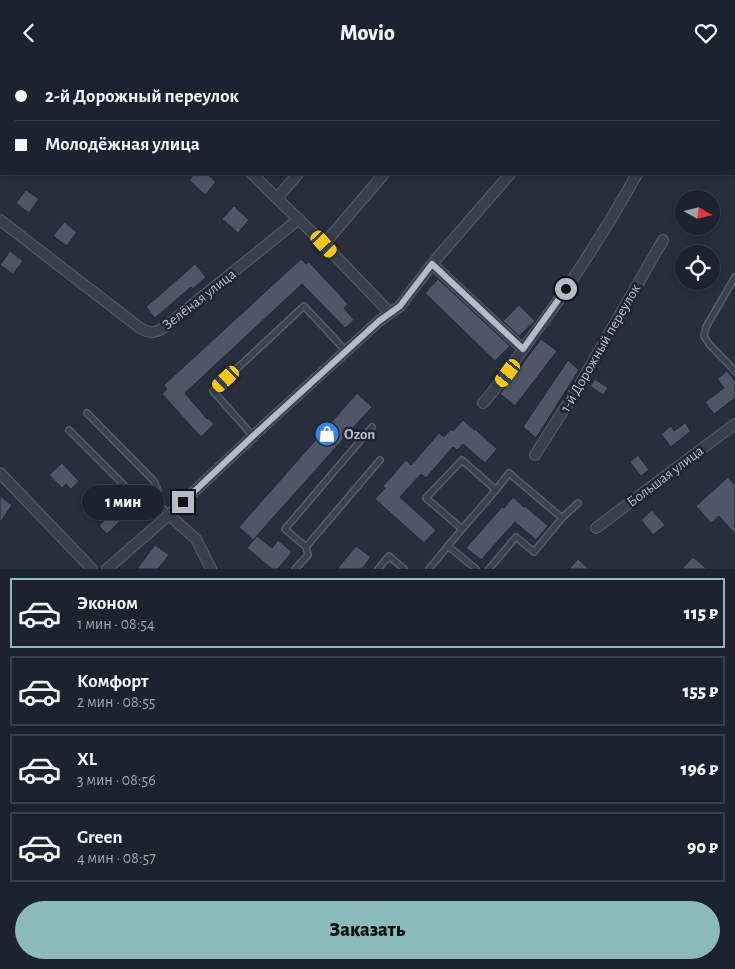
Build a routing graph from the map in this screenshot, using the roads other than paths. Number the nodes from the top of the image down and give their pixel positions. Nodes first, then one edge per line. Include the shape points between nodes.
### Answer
1 (253, 175) edge
2 (297, 175) edge
3 (383, 175) edge
4 (509, 175) edge
5 (636, 175) edge
6 (277, 198) junction
7 (299, 219) junction
8 (0, 220) edge
9 (663, 240) dead end
10 (324, 244) junction
11 (432, 264) junction
12 (735, 277) edge
13 (390, 313) junction
14 (523, 349) junction
15 (347, 351) junction
16 (735, 371) edge
17 (482, 403) dead end
18 (88, 413) dead end
19 (735, 424) edge
20 (372, 427) dead end
21 (69, 430) dead end
22 (253, 436) junction
23 (535, 455) dead end
24 (380, 460) dead end
25 (0, 473) edge
26 (496, 490) junction
27 (154, 499) junction
28 (578, 503) dead end
29 (169, 515) junction
30 (562, 518) junction
31 (596, 528) dead end
32 (462, 529) junction
33 (306, 547) junction
34 (448, 547) junction
35 (92, 569) edge
36 (107, 569) edge
37 (211, 569) edge
38 (295, 569) edge
39 (378, 569) edge
40 (404, 569) edge
41 (429, 569) edge
42 (476, 569) edge
43 (489, 569) edge

1 - 6 street
2 - 6 street
3 - 10 street
4 - 11 street
5 - 14 street via 558,302
6 - 7 street
7 - 8 street, Зелёная улица via 157,332 140,328
7 - 10 street
9 - 23 street, 1-й Дорожный переулок via 579,386
10 - 13 street
11 - 13 street via 400,306
11 - 14 street
12 - 16 lane via 704,336
13 - 15 street
14 - 17 street via 499,385
15 - 22 street
15 - 22 lane via 304,307 213,391
18 - 27 lane via 154,481 158,491
19 - 31 street, Большая улица
20 - 33 lane via 284,529
21 - 27 lane via 133,494 146,501
22 - 29 street
24 - 33 lane
25 - 35 street
26 - 30 lane via 509,473
26 - 32 lane
26 - 32 lane via 462,460 426,498
27 - 29 lane
28 - 30 lane
29 - 36 street
29 - 37 street via 196,539
30 - 43 lane via 534,552 516,537
32 - 34 lane
33 - 38 lane via 308,555
34 - 41 lane
34 - 42 lane
39 - 40 lane via 389,556

